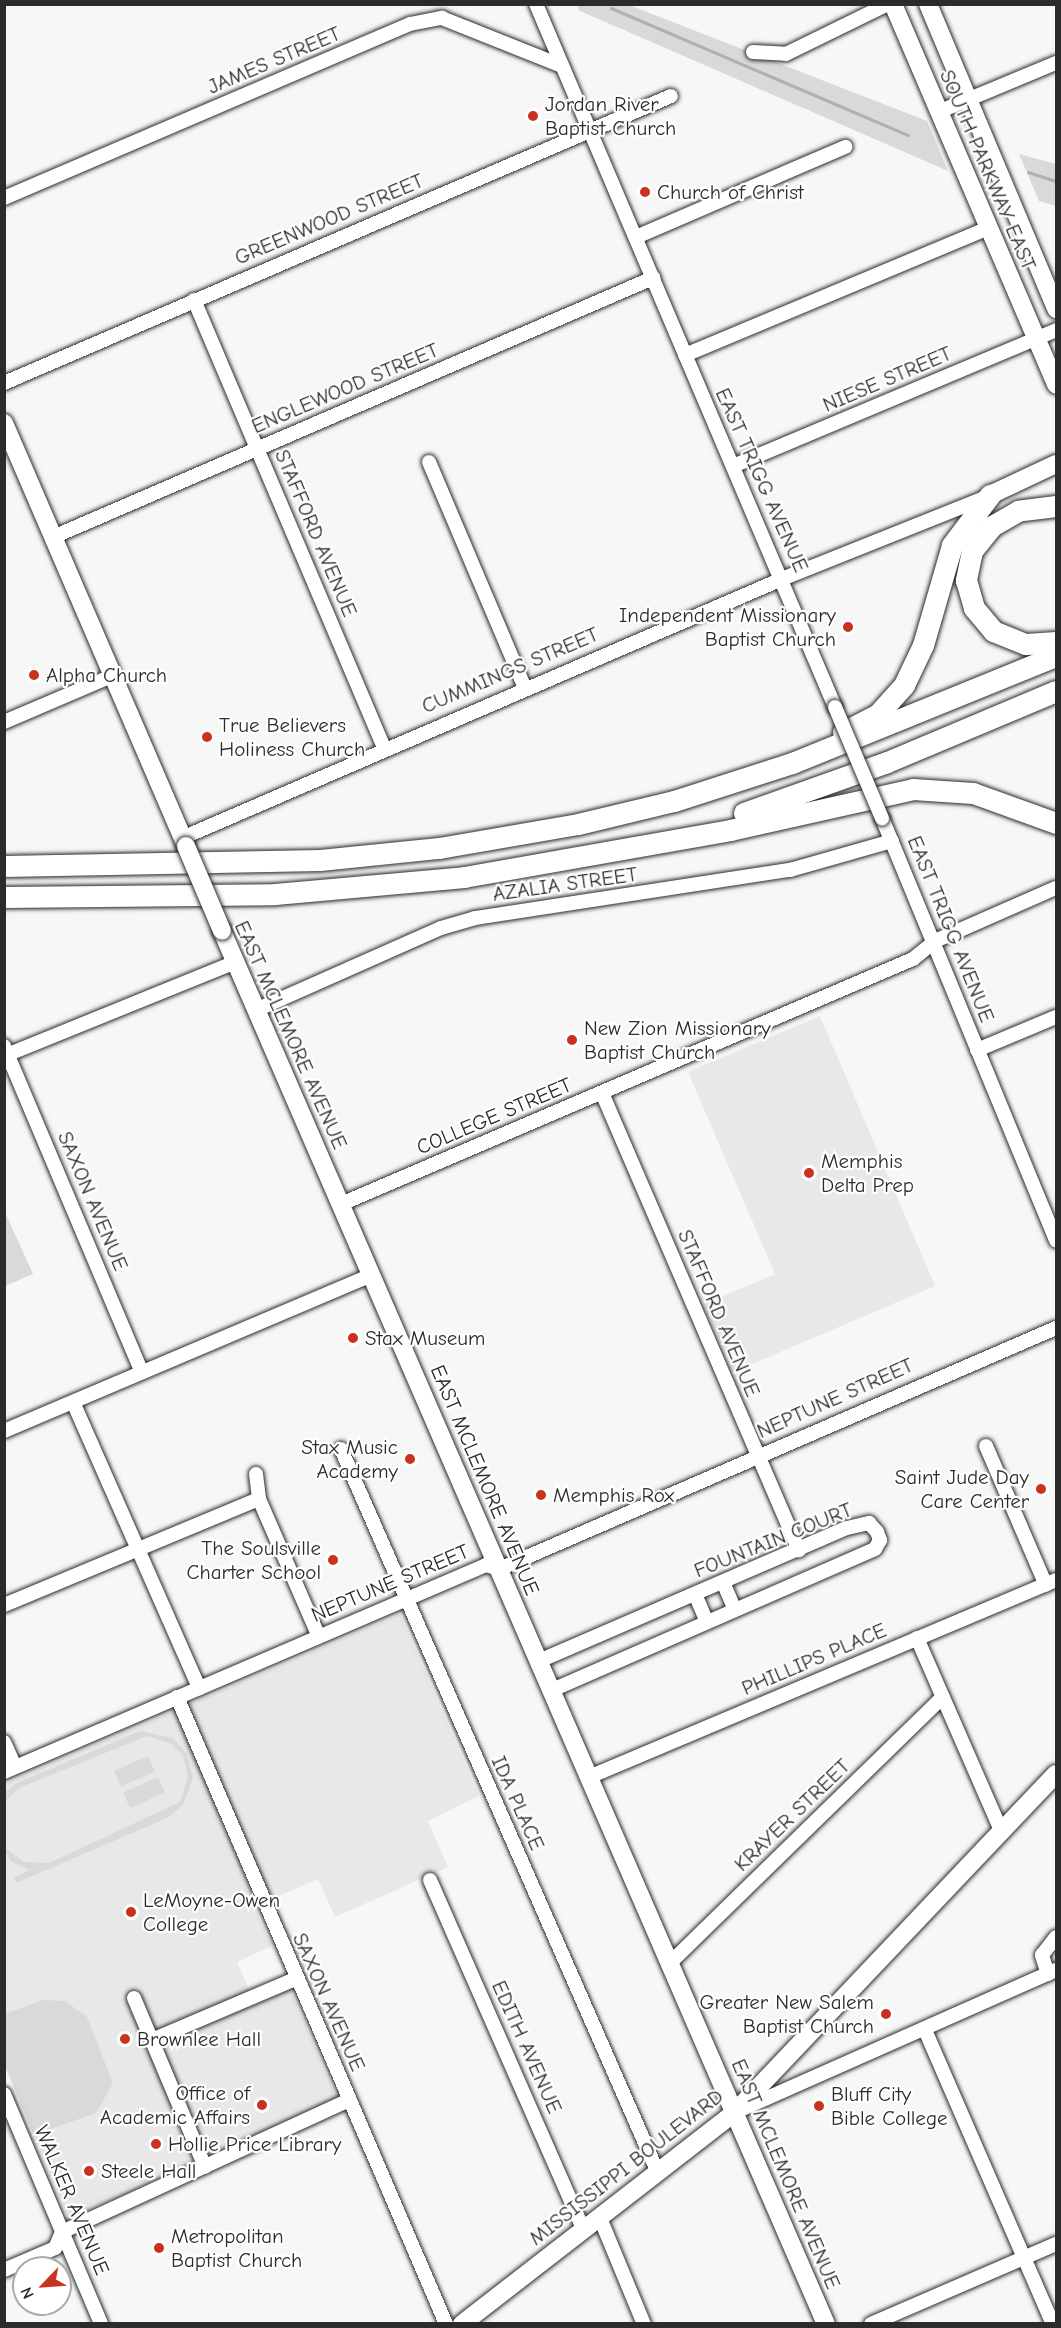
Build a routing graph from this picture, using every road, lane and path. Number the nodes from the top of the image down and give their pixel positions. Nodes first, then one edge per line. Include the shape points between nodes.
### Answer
1 (536, 4) edge
2 (891, 4) edge
3 (928, 4) edge
4 (753, 52) dead end
5 (1056, 63) edge
6 (562, 66) junction
7 (671, 96) dead end
8 (968, 101) junction
9 (939, 112) junction
10 (590, 130) junction
11 (845, 147) dead end
12 (4, 198) edge
13 (988, 228) junction
14 (636, 237) junction
15 (653, 278) junction
16 (194, 300) junction
17 (1056, 309) edge
18 (1056, 330) edge
19 (1035, 339) junction
20 (685, 355) junction
21 (4, 383) edge
22 (1056, 386) edge
23 (4, 423) edge
24 (258, 449) junction
25 (429, 462) dead end
26 (1056, 464) edge
27 (733, 466) junction
28 (990, 495) junction
29 (1056, 506) edge
30 (53, 537) junction
31 (782, 579) junction
32 (1056, 642) edge
33 (1056, 656) edge
34 (114, 675) junction
35 (525, 688) junction
36 (1056, 691) edge
37 (4, 722) edge
38 (385, 749) junction
39 (792, 763) junction
40 (1056, 823) edge
41 (892, 841) junction
42 (184, 842) junction
43 (642, 842) junction
44 (4, 866) edge
45 (1056, 888) edge
46 (4, 897) edge
47 (935, 941) junction
48 (235, 962) junction
49 (256, 1010) junction
50 (1056, 1017) edge
51 (977, 1050) junction
52 (6, 1052) edge
53 (602, 1093) junction
54 (341, 1204) junction
55 (1051, 1215) edge
56 (1056, 1240) edge
57 (372, 1275) junction
58 (1056, 1328) edge
59 (142, 1371) junction
60 (73, 1402) junction
61 (4, 1431) edge
62 (986, 1446) dead end
63 (341, 1449) dead end
64 (757, 1456) junction
65 (256, 1474) dead end
66 (259, 1499) junction
67 (137, 1548) junction
68 (799, 1550) junction
69 (499, 1569) junction
70 (723, 1582) junction
71 (1051, 1583) edge
72 (695, 1594) junction
73 (405, 1600) junction
74 (4, 1605) edge
75 (735, 1610) junction
76 (707, 1623) junction
77 (319, 1637) junction
78 (917, 1638) junction
79 (539, 1661) junction
80 (199, 1688) junction
81 (552, 1690) junction
82 (177, 1697) junction
83 (943, 1697) junction
84 (4, 1742) edge
85 (10, 1769) edge
86 (1056, 1774) edge
87 (590, 1777) junction
88 (1001, 1830) junction
89 (430, 1880) dead end
90 (1056, 1937) edge
91 (670, 1963) junction
92 (1052, 1972) edge
93 (295, 1979) junction
94 (134, 1998) dead end
95 (925, 2030) junction
96 (152, 2040) junction
97 (4, 2094) edge
98 (349, 2100) junction
99 (735, 2112) junction
100 (205, 2167) junction
101 (658, 2173) junction
102 (600, 2218) junction
103 (584, 2230) junction
104 (62, 2232) junction
105 (1056, 2244) edge
106 (1024, 2256) junction
107 (4, 2270) edge
108 (481, 2317) edge
109 (101, 2324) edge
110 (446, 2324) edge
111 (462, 2324) edge
112 (644, 2324) edge
113 (826, 2324) edge
114 (871, 2324) edge
115 (1053, 2324) edge

1 - 6 street, EAST TRIGG AVENUE
2 - 4 street via 786,54
2 - 9 main road, SOUTH PARKWAY EAST
3 - 8 main road, SOUTH PARKWAY EAST
5 - 8 street
6 - 10 street, EAST TRIGG AVENUE
6 - 12 street, JAMES STREET via 442,18 410,24
7 - 10 street, GREENWOOD STREET
8 - 9 street
8 - 17 main road, SOUTH PARKWAY EAST
9 - 13 main road, SOUTH PARKWAY EAST
10 - 14 street, EAST TRIGG AVENUE
10 - 16 street, GREENWOOD STREET
11 - 14 street
13 - 19 main road, SOUTH PARKWAY EAST
13 - 20 street
14 - 15 street, EAST TRIGG AVENUE
15 - 20 street, EAST TRIGG AVENUE
15 - 24 street, ENGLEWOOD STREET
16 - 21 street, GREENWOOD STREET
16 - 24 street, STAFFORD AVENUE
18 - 19 street, NIESE STREET
19 - 22 main road, SOUTH PARKWAY EAST
19 - 27 street, NIESE STREET
20 - 27 street, EAST TRIGG AVENUE
23 - 30 main road, EAST MCLEMORE AVENUE
24 - 30 street, ENGLEWOOD STREET
24 - 38 street, STAFFORD AVENUE
25 - 35 street
26 - 28 main road, CUMMINGS STREET
27 - 31 street, EAST TRIGG AVENUE
28 - 31 street, CUMMINGS STREET
28 - 39 highway via 952,545 923,645 897,695 878,714
29 - 32 highway via 1018,511 992,526 977,542 966,580 974,608 993,631 1026,644
30 - 34 main road, EAST MCLEMORE AVENUE
31 - 35 street, CUMMINGS STREET
31 - 41 street, EAST TRIGG AVENUE, bridge
33 - 39 highway
34 - 37 street
34 - 42 main road, EAST MCLEMORE AVENUE
35 - 38 street, CUMMINGS STREET
36 - 43 highway via 830,784
38 - 42 street, CUMMINGS STREET
39 - 44 highway via 631,812 439,848 321,860
40 - 43 highway via 973,793 913,789 730,830
41 - 47 street, EAST TRIGG AVENUE
41 - 49 street, AZALIA STREET via 790,870 475,918 441,928
42 - 48 main road, EAST MCLEMORE AVENUE, bridge
43 - 46 highway via 495,872 373,887 275,894
45 - 47 street, COLLEGE STREET
47 - 51 street, EAST TRIGG AVENUE
47 - 53 street, COLLEGE STREET via 913,959
48 - 49 main road, EAST MCLEMORE AVENUE
48 - 52 street
49 - 54 main road, EAST MCLEMORE AVENUE
50 - 51 street
51 - 55 street, EAST TRIGG AVENUE
52 - 59 street, SAXON AVENUE
53 - 54 street, COLLEGE STREET
53 - 64 street, STAFFORD AVENUE
54 - 57 main road, EAST MCLEMORE AVENUE
55 - 56 street, EAST TRIGG AVENUE
57 - 59 street
57 - 69 main road, EAST MCLEMORE AVENUE
58 - 64 street, NEPTUNE STREET
59 - 60 street
60 - 61 street
60 - 67 street
62 - 71 street
63 - 73 street, IDA PLACE
64 - 68 street, STAFFORD AVENUE
64 - 69 street, NEPTUNE STREET
65 - 66 street
66 - 67 street
66 - 77 street
67 - 74 street
67 - 80 street
68 - 70 street, FOUNTAIN COURT
68 - 75 street, FOUNTAIN COURT via 861,1523 868,1523 880,1540 874,1549
69 - 73 street, NEPTUNE STREET via 486,1565
69 - 79 main road, EAST MCLEMORE AVENUE
70 - 72 street, FOUNTAIN COURT
70 - 75 street
71 - 78 street, PHILLIPS PLACE
72 - 76 street
72 - 79 street, FOUNTAIN COURT
73 - 77 street, NEPTUNE STREET
73 - 101 street, IDA PLACE
75 - 76 street, FOUNTAIN COURT
76 - 81 street, FOUNTAIN COURT
77 - 80 street, NEPTUNE STREET
78 - 83 street
78 - 87 street, PHILLIPS PLACE
79 - 81 main road, EAST MCLEMORE AVENUE
80 - 82 street, NEPTUNE STREET
81 - 87 main road, EAST MCLEMORE AVENUE
82 - 85 street, NEPTUNE STREET
82 - 93 street, SAXON AVENUE
83 - 88 street
83 - 91 street, KRAYER STREET
84 - 85 street
86 - 88 main road, MISSISSIPPI BOULEVARD
87 - 91 main road, EAST MCLEMORE AVENUE
88 - 99 main road, MISSISSIPPI BOULEVARD
89 - 103 street, EDITH AVENUE
90 - 92 street via 1042,1955
91 - 99 main road, EAST MCLEMORE AVENUE
92 - 95 street
93 - 96 street
93 - 98 street, SAXON AVENUE
94 - 96 street
95 - 99 street
95 - 106 street
96 - 100 street
97 - 104 street, WALKER AVENUE
98 - 100 street
98 - 110 street, SAXON AVENUE
99 - 101 main road, MISSISSIPPI BOULEVARD
99 - 113 main road, EAST MCLEMORE AVENUE
100 - 104 street
101 - 102 main road, MISSISSIPPI BOULEVARD
102 - 103 main road, MISSISSIPPI BOULEVARD
102 - 112 street
103 - 108 main road, MISSISSIPPI BOULEVARD
104 - 107 street via 55,2248
104 - 109 street, WALKER AVENUE
105 - 106 street
106 - 114 street
106 - 115 street
108 - 111 main road, MISSISSIPPI BOULEVARD

